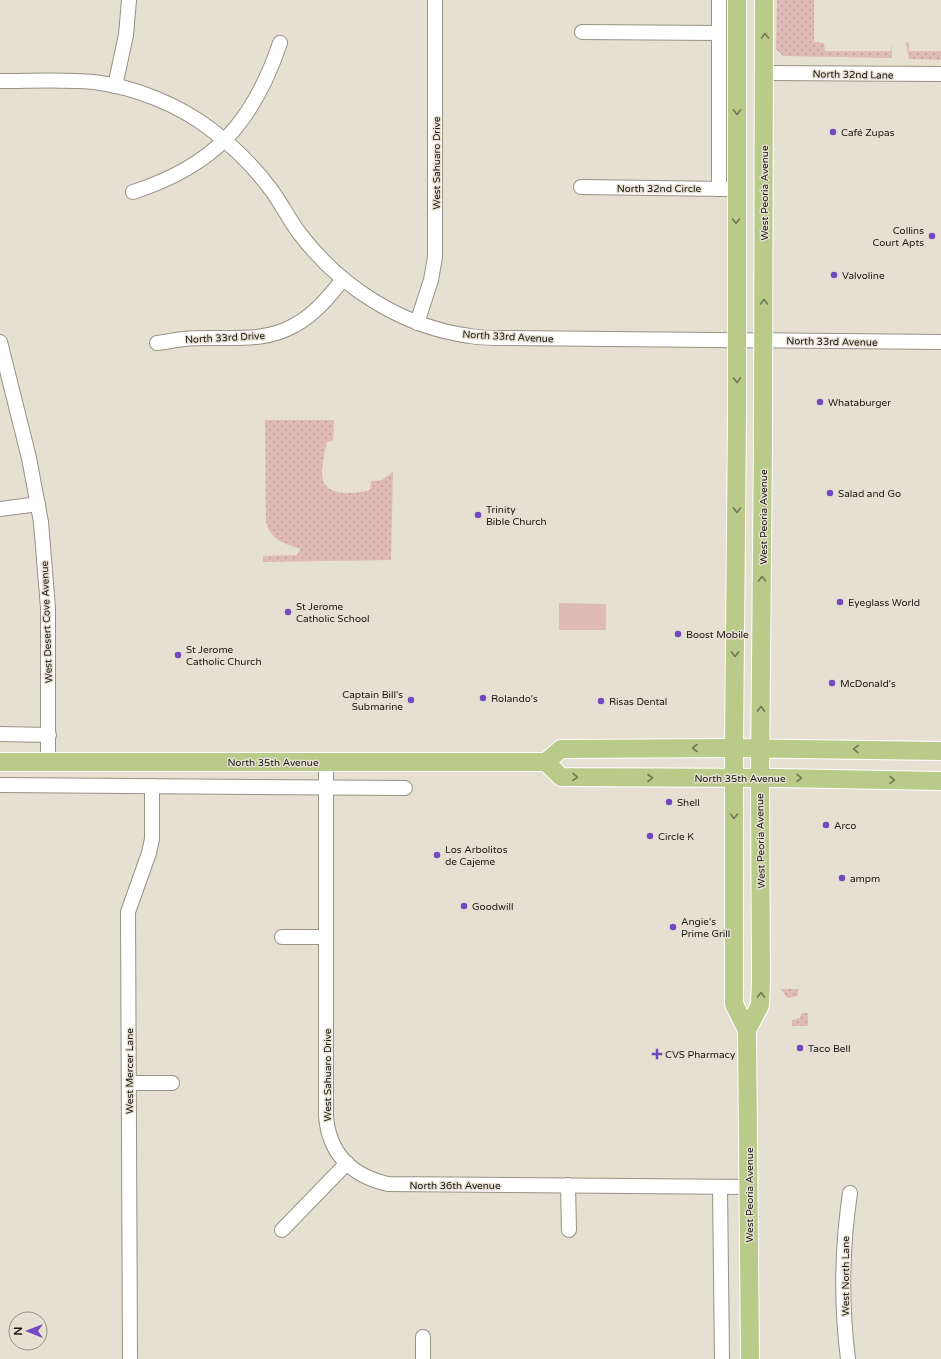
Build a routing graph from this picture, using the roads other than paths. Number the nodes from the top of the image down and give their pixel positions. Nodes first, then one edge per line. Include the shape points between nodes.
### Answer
1 (129, 0) edge
2 (435, 0) edge
3 (719, 0) edge
4 (736, 0) edge
5 (764, 0) edge
6 (582, 32) dead end
7 (719, 33) junction
8 (280, 44) dead end
9 (737, 73) junction
10 (765, 73) junction
11 (941, 74) edge
12 (0, 81) edge
13 (115, 86) junction
14 (225, 141) junction
15 (581, 187) dead end
16 (728, 189) junction
17 (132, 192) dead end
18 (343, 279) junction
19 (416, 323) junction
20 (736, 341) junction
21 (764, 341) junction
22 (0, 342) edge
23 (941, 342) edge
24 (157, 343) dead end
25 (38, 504) junction
26 (0, 509) edge
27 (0, 734) edge
28 (49, 735) junction
29 (734, 748) junction
30 (760, 748) junction
31 (941, 751) edge
32 (0, 762) edge
33 (48, 762) junction
34 (326, 762) junction
35 (546, 762) junction
36 (941, 767) edge
37 (734, 777) junction
38 (760, 777) junction
39 (920, 781) junction
40 (941, 781) edge
41 (0, 785) edge
42 (152, 786) junction
43 (326, 788) junction
44 (405, 788) dead end
45 (282, 936) dead end
46 (326, 936) junction
47 (747, 1030) junction
48 (172, 1083) dead end
49 (129, 1084) junction
50 (347, 1163) junction
51 (568, 1185) junction
52 (720, 1187) junction
53 (749, 1187) junction
54 (850, 1193) dead end
55 (282, 1230) dead end
56 (569, 1230) dead end
57 (423, 1337) dead end
58 (130, 1359) edge
59 (423, 1359) edge
60 (722, 1359) edge
61 (750, 1359) edge
62 (848, 1359) edge

1 - 13 street via 126,35
2 - 19 street, West Sahuaro Drive via 435,246 430,280
3 - 7 street, West Peoria Avenue
4 - 9 main road, West Peoria Avenue
10 -> 5 main road, West Peoria Avenue
6 - 7 street
7 - 16 street, West Peoria Avenue
8 - 14 street via 260,94 249,113
9 - 10 main road
9 -> 16 main road, West Peoria Avenue
10 - 11 street, North 32nd Lane
21 -> 10 main road, West Peoria Avenue
12 - 13 street, North 33rd Avenue via 74,81
13 - 14 street, North 33rd Avenue via 170,105 212,130
14 - 17 street via 192,166 156,184
14 - 18 street, North 33rd Avenue via 254,168 300,234
15 - 16 street, North 32nd Circle
16 -> 20 main road, West Peoria Avenue
18 - 19 street, North 33rd Avenue via 386,309
18 - 24 street, North 33rd Drive via 320,306 306,318 283,331 255,338 184,339
19 - 20 street, North 33rd Avenue via 477,337
20 - 21 street, North 33rd Avenue
20 -> 29 main road, West Peoria Avenue via 738,417
21 - 23 street, North 33rd Avenue
30 -> 21 main road, West Peoria Avenue
22 - 25 street, West Desert Cove Avenue
25 - 26 street
25 - 28 street, West Desert Cove Avenue via 48,608
27 - 28 street
28 - 33 street, West Desert Cove Avenue
29 - 30 main road
29 -> 35 main road via 561,749
29 - 37 main road, West Peoria Avenue
31 -> 30 main road
30 - 38 main road, West Peoria Avenue
32 - 33 main road, North 35th Avenue
33 - 34 main road, North 35th Avenue
34 - 35 main road, North 35th Avenue
34 - 43 street, West Sahuaro Drive
35 -> 37 main road, North 35th Avenue via 561,777
36 - 39 main road
37 - 38 main road, North 35th Avenue
37 -> 47 main road, West Peoria Avenue via 734,1004
38 -> 39 main road, North 35th Avenue
47 -> 38 main road, West Peoria Avenue via 760,1005
39 - 40 main road, North 35th Avenue
41 - 42 street
42 - 43 street
42 - 49 street, West Mercer Lane via 152,839 128,912
43 - 44 street
43 - 46 street, West Sahuaro Drive
45 - 46 street
46 - 50 street, West Sahuaro Drive via 328,1131 332,1143
47 - 53 main road, West Peoria Avenue
48 - 49 street
49 - 58 street, West Mercer Lane
50 - 51 street, North 36th Avenue via 361,1175 388,1184
50 - 55 street
51 - 52 street, North 36th Avenue
51 - 56 street
52 - 53 street, North 36th Avenue
52 - 60 street
53 - 61 main road, West Peoria Avenue
54 - 62 street, West North Lane via 844,1271
57 - 59 street

